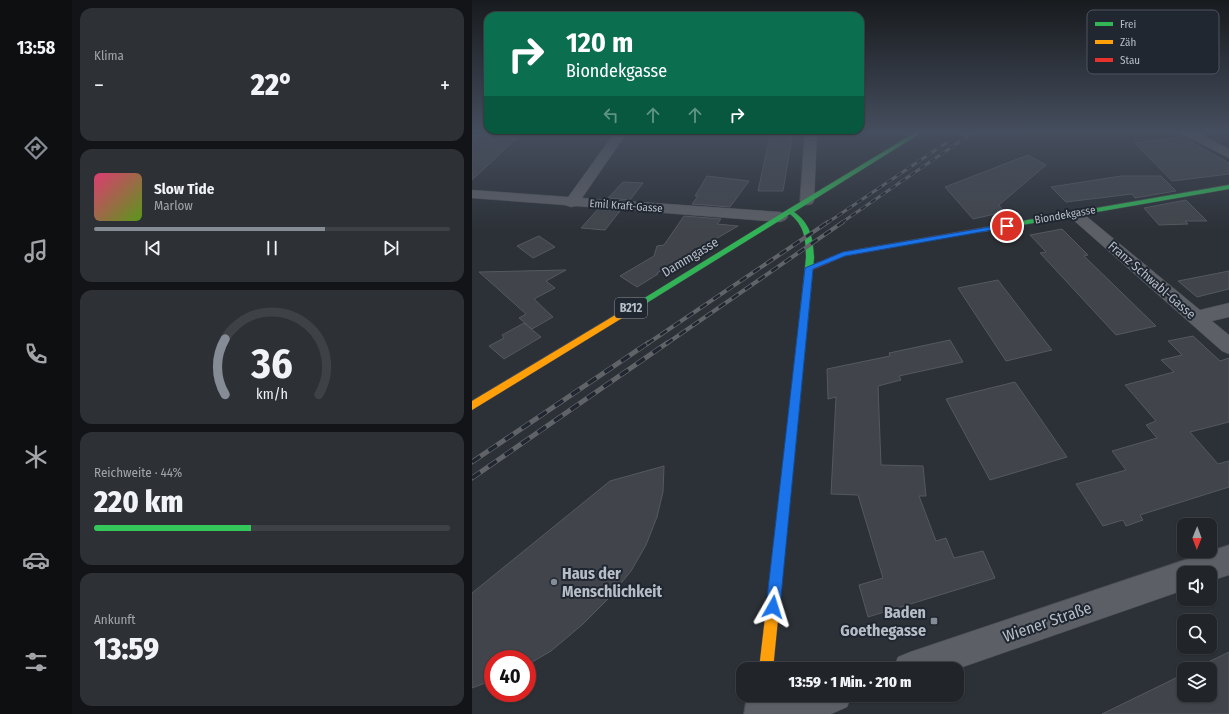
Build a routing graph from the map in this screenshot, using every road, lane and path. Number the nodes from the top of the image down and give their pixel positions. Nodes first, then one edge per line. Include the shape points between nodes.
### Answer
1 (598, 164) edge
2 (809, 164) edge
3 (867, 164) edge
4 (1229, 187) edge
5 (472, 194) edge
6 (807, 201) junction
7 (571, 203) junction
8 (785, 214) junction
9 (1075, 214) junction
10 (809, 268) junction
11 (1229, 310) edge
12 (1197, 318) junction
13 (1229, 346) edge
14 (472, 406) edge
15 (1229, 560) edge
16 (1211, 566) edge
17 (1177, 577) edge
18 (767, 662) edge
19 (930, 662) edge
20 (763, 702) edge
21 (815, 702) edge
22 (762, 714) edge
23 (781, 714) edge

1 - 7 street
2 - 6 street
3 - 6 street, Dammgasse / B212
4 - 9 street, Biondekgasse
5 - 7 street, Emil Kraft-Gasse
6 - 8 street, Dammgasse / B212
7 - 8 street, Emil Kraft-Gasse
8 - 10 street via 800,218 808,228
8 - 14 street, Dammgasse / B212
9 - 10 street, Biondekgasse via 843,254
9 - 12 street, Franz Schwabl-Gasse
10 - 18 street
11 - 12 street
12 - 13 street, Franz Schwabl-Gasse
15 - 16 street
17 - 19 street, Wiener Straße
20 - 22 street
21 - 23 street

